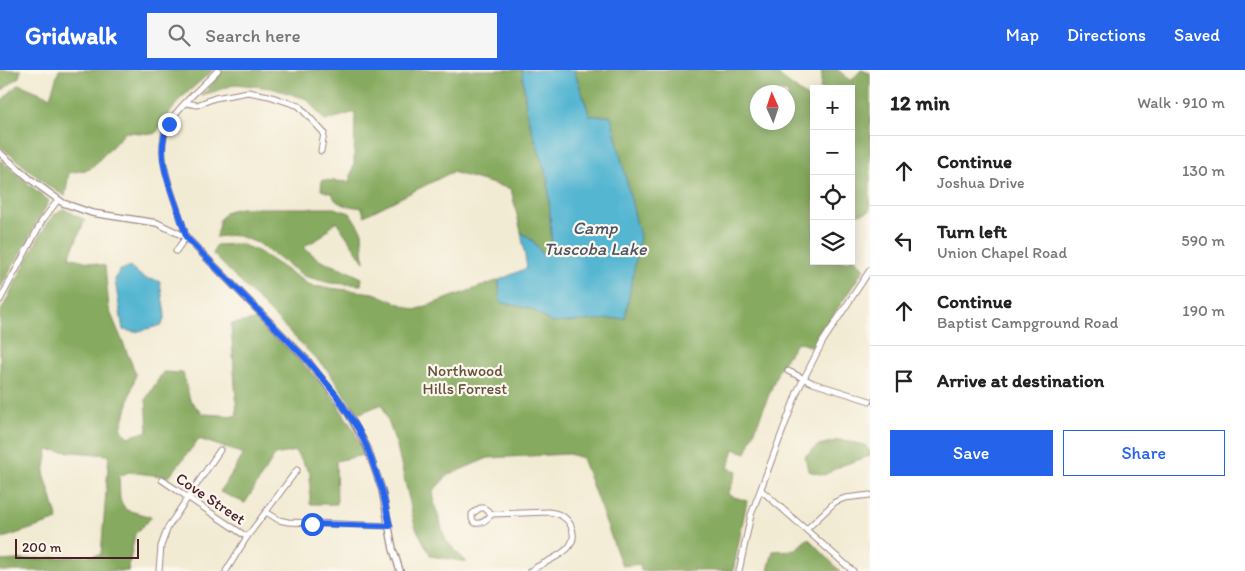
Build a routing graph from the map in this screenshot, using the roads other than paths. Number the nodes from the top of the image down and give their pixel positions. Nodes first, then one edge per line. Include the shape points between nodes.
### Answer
1 (218, 70) edge
2 (186, 103) junction
3 (321, 151) dead end
4 (0, 154) edge
5 (58, 200) junction
6 (186, 237) junction
7 (176, 251) dead end
8 (870, 270) edge
9 (0, 300) edge
10 (788, 371) dead end
11 (803, 380) junction
12 (870, 401) edge
13 (220, 450) dead end
14 (297, 470) dead end
15 (162, 480) dead end
16 (761, 490) junction
17 (870, 495) edge
18 (188, 498) junction
19 (266, 512) junction
20 (492, 514) dead end
21 (390, 526) junction
22 (807, 529) junction
23 (247, 537) junction
24 (159, 571) edge
25 (226, 571) edge
26 (400, 571) edge
27 (530, 571) edge
28 (739, 571) edge
29 (853, 571) edge

1 - 2 street
2 - 3 street via 197,105 248,92 288,101 299,106 324,133
2 - 6 street via 166,128 163,148 170,187
4 - 5 street
5 - 6 street via 92,213 157,222
5 - 9 street via 42,222
6 - 7 street
6 - 21 street via 307,360 344,406 374,466
8 - 11 street via 823,341
10 - 11 street
11 - 12 street
11 - 16 street
13 - 18 street
14 - 19 street
15 - 18 street, Cove Street
16 - 22 street
16 - 28 street via 748,525
17 - 22 street via 835,502
18 - 23 street, Cove Street
18 - 24 street via 164,536
19 - 21 street via 288,522
19 - 23 street
20 - 27 street via 557,513 570,524 573,533 570,547
21 - 26 street
22 - 29 street
23 - 25 street

